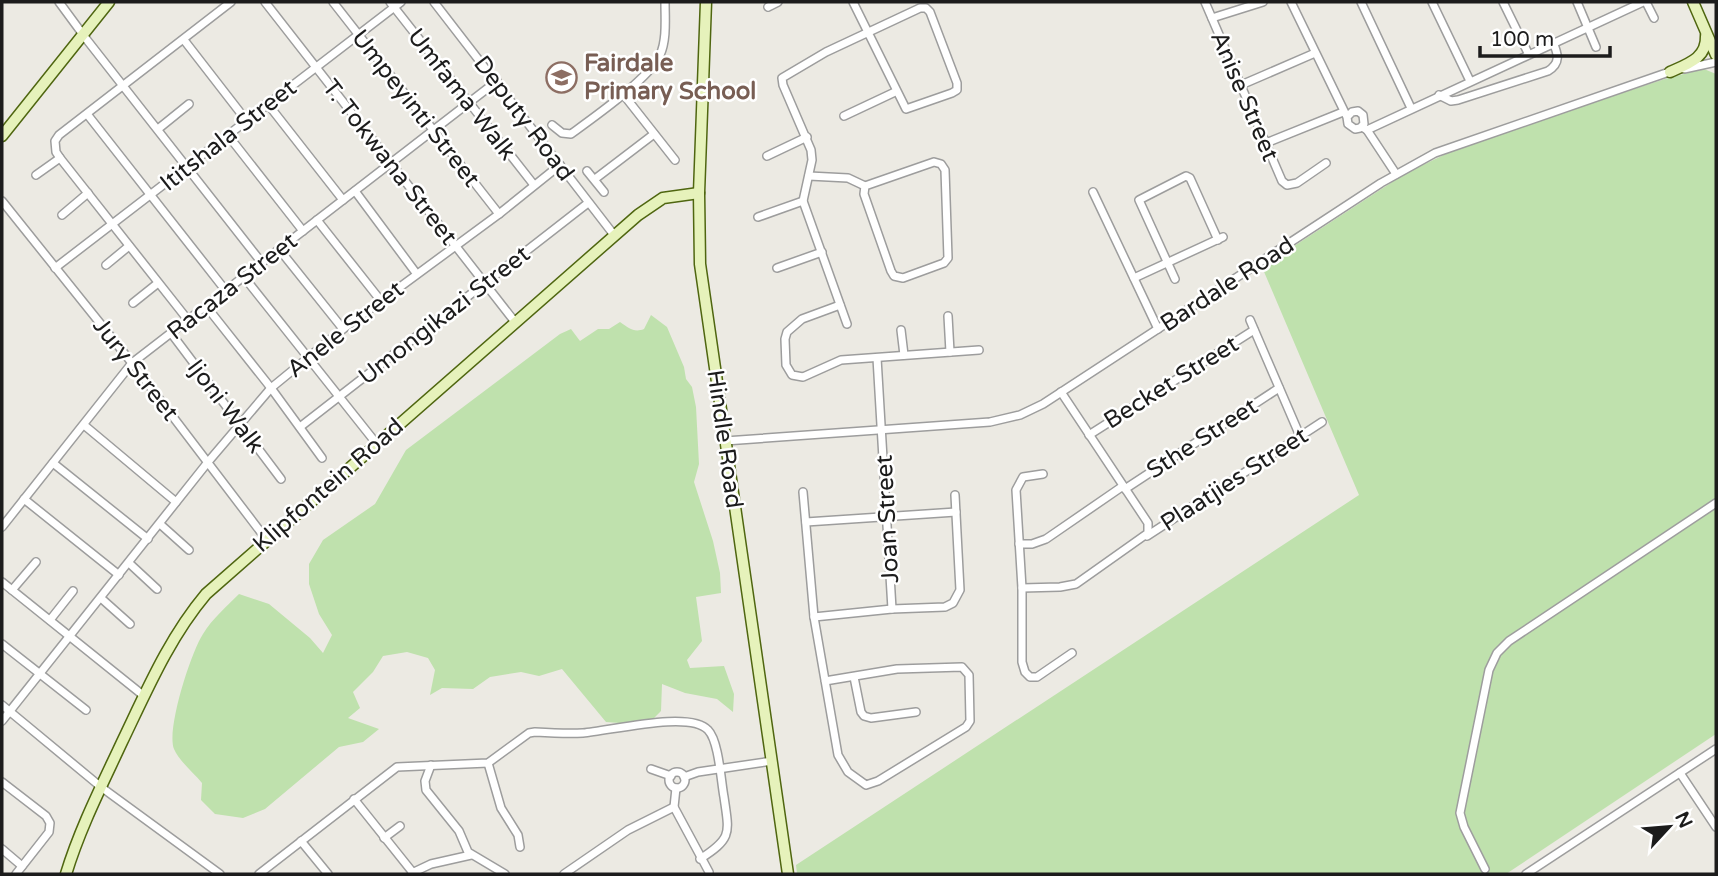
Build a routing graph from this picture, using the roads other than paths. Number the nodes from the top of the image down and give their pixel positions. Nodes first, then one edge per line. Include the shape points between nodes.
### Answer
1 (59, 2) edge
2 (109, 2) edge
3 (231, 2) edge
4 (265, 2) edge
5 (332, 2) edge
6 (433, 2) edge
7 (666, 2) edge
8 (706, 2) edge
9 (778, 2) edge
10 (853, 2) edge
11 (1205, 2) edge
12 (1263, 2) edge
13 (1361, 2) edge
14 (1432, 2) edge
15 (1503, 2) edge
16 (1577, 2) edge
17 (1645, 2) edge
18 (1693, 2) edge
19 (1292, 3) edge
20 (395, 4) edge
21 (768, 7) dead end
22 (1654, 18) dead end
23 (1212, 19) junction
24 (1588, 26) junction
25 (867, 32) junction
26 (83, 34) junction
27 (1706, 34) junction
28 (358, 35) junction
29 (184, 40) junction
30 (1553, 43) junction
31 (1596, 47) dead end
32 (1315, 53) junction
33 (1528, 53) junction
34 (1716, 55) edge
35 (1716, 62) edge
36 (316, 66) junction
37 (1670, 72) junction
38 (497, 81) junction
39 (1469, 81) junction
40 (123, 85) junction
41 (1241, 85) junction
42 (895, 92) junction
43 (623, 94) junction
44 (1439, 95) junction
45 (267, 103) junction
46 (468, 103) junction
47 (189, 104) dead end
48 (1410, 108) junction
49 (87, 114) junction
50 (1345, 114) junction
51 (844, 116) dead end
52 (246, 120) junction
53 (552, 125) dead end
54 (1365, 128) junction
55 (158, 129) junction
56 (433, 131) junction
57 (227, 134) junction
58 (654, 134) junction
59 (2, 136) edge
60 (807, 137) junction
61 (1266, 143) junction
62 (767, 156) dead end
63 (60, 158) junction
64 (676, 160) dead end
65 (391, 163) junction
66 (1326, 163) dead end
67 (560, 165) junction
68 (187, 166) junction
69 (587, 170) dead end
70 (1396, 174) junction
71 (36, 175) dead end
72 (808, 176) junction
73 (595, 179) junction
74 (534, 185) junction
75 (865, 186) junction
76 (355, 191) junction
77 (604, 192) dead end
78 (1093, 192) dead end
79 (88, 193) junction
80 (699, 193) junction
81 (150, 196) junction
82 (343, 200) junction
83 (2, 201) edge
84 (803, 201) junction
85 (588, 203) junction
86 (499, 214) junction
87 (62, 215) dead end
88 (758, 217) dead end
89 (317, 220) junction
90 (113, 225) junction
91 (303, 231) junction
92 (614, 235) junction
93 (454, 245) junction
94 (129, 246) junction
95 (279, 249) junction
96 (821, 252) junction
97 (262, 263) junction
98 (1167, 263) junction
99 (106, 265) dead end
100 (55, 268) junction
101 (777, 268) dead end
102 (416, 274) junction
103 (244, 277) junction
104 (1134, 278) junction
105 (1175, 279) dead end
106 (158, 283) junction
107 (484, 283) junction
108 (226, 291) junction
109 (381, 301) junction
110 (133, 303) dead end
111 (840, 304) junction
112 (206, 306) junction
113 (948, 316) dead end
114 (188, 320) junction
115 (1250, 320) dead end
116 (515, 322) junction
117 (847, 324) dead end
118 (343, 329) junction
119 (1158, 329) junction
120 (901, 330) dead end
121 (1254, 330) junction
122 (171, 333) junction
123 (979, 350) dead end
124 (950, 352) junction
125 (904, 355) junction
126 (307, 358) junction
127 (877, 358) junction
128 (132, 363) junction
129 (271, 388) junction
130 (1279, 388) junction
131 (1061, 392) junction
132 (339, 396) junction
133 (1322, 422) dead end
134 (84, 425) junction
135 (240, 425) junction
136 (300, 427) junction
137 (881, 430) junction
138 (1089, 435) junction
139 (1300, 436) junction
140 (725, 441) junction
141 (376, 443) junction
142 (322, 458) dead end
143 (208, 462) junction
144 (53, 463) junction
145 (1043, 474) dead end
146 (281, 480) dead end
147 (1124, 487) junction
148 (803, 492) dead end
149 (955, 495) dead end
150 (24, 499) junction
151 (176, 502) junction
152 (1716, 503) edge
153 (956, 512) junction
154 (887, 518) junction
155 (806, 522) junction
156 (160, 524) junction
157 (2, 527) edge
158 (1145, 537) junction
159 (148, 539) junction
160 (266, 539) junction
161 (1019, 544) junction
162 (189, 550) dead end
163 (36, 562) dead end
164 (129, 563) junction
165 (119, 575) junction
166 (2, 582) edge
167 (1022, 588) junction
168 (157, 589) dead end
169 (12, 590) junction
170 (72, 591) dead end
171 (102, 598) junction
172 (892, 609) junction
173 (814, 617) junction
174 (50, 620) junction
175 (130, 624) dead end
176 (70, 636) junction
177 (2, 644) edge
178 (1072, 653) dead end
179 (40, 674) junction
180 (853, 677) junction
181 (825, 681) junction
182 (144, 696) junction
183 (2, 705) edge
184 (86, 710) dead end
185 (9, 712) junction
186 (916, 712) dead end
187 (2, 721) edge
188 (1716, 749) edge
189 (772, 761) junction
190 (488, 764) junction
191 (430, 765) junction
192 (719, 768) junction
193 (651, 769) dead end
194 (1680, 773) junction
195 (670, 776) junction
196 (684, 777) junction
197 (2, 782) edge
198 (101, 787) junction
199 (676, 788) junction
200 (354, 799) junction
201 (674, 807) junction
202 (400, 826) dead end
203 (1716, 827) edge
204 (384, 838) junction
205 (302, 841) junction
206 (520, 847) dead end
207 (2, 849) edge
208 (471, 855) junction
209 (700, 859) junction
210 (22, 866) junction
211 (1485, 869) dead end
212 (496, 871) edge
213 (709, 872) dead end
214 (16, 874) edge
215 (66, 874) edge
216 (220, 874) edge
217 (258, 874) edge
218 (328, 874) edge
219 (413, 874) edge
220 (505, 874) edge
221 (564, 874) edge
222 (788, 874) edge
223 (1526, 874) edge

1 - 26 street
2 - 26 street
3 - 29 street
4 - 36 street, T. Tokwana Street
5 - 28 street, Umpeyinti Street
6 - 38 street, Deputy Road
7 - 43 street via 661,55
8 - 80 street, Hindle Road
9 - 21 street
10 - 25 street
11 - 23 street, Anise Street
12 - 23 street
13 - 48 street
14 - 39 street
15 - 33 street
16 - 24 street
17 - 22 street
17 - 24 street
18 - 27 street
19 - 32 street
20 - 28 street, Ititshala Street
20 - 46 street, Umfama Walk
23 - 41 street, Anise Street
24 - 30 street
24 - 31 street
25 - 42 street
25 - 42 street via 920,8 930,12 957,90 906,109
25 - 60 street via 782,78
26 - 40 street
26 - 59 street
27 - 34 street
27 - 37 street via 1706,47 1699,56
28 - 36 street, Ititshala Street
28 - 56 street, Umpeyinti Street
29 - 40 street
29 - 52 street
30 - 33 street
30 - 44 street via 1558,59 1548,71 1458,100
32 - 41 street
32 - 50 street
33 - 39 street
35 - 37 street, Bardale Road
36 - 45 street, Ititshala Street
36 - 65 street, T. Tokwana Street
37 - 70 street, Bardale Road via 1435,153
38 - 46 street, Racaza Street
38 - 67 street, Deputy Road
39 - 44 street
40 - 49 street
40 - 55 street
41 - 61 street, Anise Street
42 - 51 street
43 - 53 street via 572,134
43 - 58 street
44 - 48 street
45 - 52 street, Ititshala Street
45 - 82 street
46 - 56 street, Racaza Street
46 - 74 street, Umfama Walk
47 - 55 street
48 - 54 street
49 - 63 street via 55,141
49 - 81 street
50 - 54 street via 1351,128
50 - 54 street via 1360,112
50 - 61 street
52 - 57 street, Ititshala Street
54 - 70 street
55 - 68 street
56 - 65 street, Racaza Street
56 - 86 street, Umpeyinti Street
57 - 68 street, Ititshala Street
57 - 91 street
58 - 64 street
58 - 73 street
60 - 62 street
60 - 72 street via 812,155
61 - 66 street, Anise Street via 1287,185
63 - 71 street
63 - 79 street
65 - 76 street, Racaza Street
65 - 93 street, T. Tokwana Street
67 - 74 street, Anele Street
67 - 85 street, Deputy Road
68 - 81 street, Ititshala Street
68 - 97 street
69 - 73 street
70 - 119 street, Bardale Road
72 - 75 street via 842,177
72 - 84 street
73 - 77 street
74 - 86 street, Anele Street
75 - 75 street via 930,163 943,166 946,262 903,278 894,276
76 - 82 street, Racaza Street
76 - 102 street
78 - 104 street
79 - 87 street
79 - 90 street
80 - 92 street, Klipfontein Road via 663,198
80 - 140 street, Hindle Road via 700,264
81 - 90 street, Ititshala Street
81 - 108 street
82 - 89 street, Racaza Street
83 - 100 street, Jury Street
84 - 88 street
84 - 96 street
85 - 92 street, Deputy Road
85 - 107 street, Umongikazi Street
86 - 93 street, Anele Street
89 - 91 street, Racaza Street
89 - 109 street
90 - 94 street
90 - 100 street, Ititshala Street
91 - 95 street, Racaza Street
92 - 116 street, Klipfontein Road
93 - 102 street, Anele Street
93 - 107 street, T. Tokwana Street
94 - 99 street
94 - 106 street
95 - 97 street, Racaza Street
95 - 118 street
96 - 101 street
96 - 111 street
97 - 103 street, Racaza Street
98 - 98 street via 1221,238 1186,176 1139,200
98 - 104 street
98 - 105 street
100 - 128 street, Jury Street
102 - 109 street, Anele Street
103 - 108 street, Racaza Street
103 - 126 street
104 - 119 street
106 - 110 street
106 - 114 street
107 - 116 street, T. Tokwana Street
107 - 132 street, Umongikazi Street
108 - 112 street, Racaza Street
109 - 118 street, Anele Street
111 - 117 street
111 - 127 street via 802,319 787,332 789,373 803,377 841,360
112 - 114 street, Racaza Street
112 - 129 street
113 - 124 street
114 - 122 street, Racaza Street
115 - 121 street
116 - 141 street, Klipfontein Road
118 - 126 street, Anele Street
119 - 131 street, Bardale Road
120 - 125 street
121 - 130 street
121 - 138 street, Becket Street
122 - 128 street, Racaza Street
122 - 135 street, Ijoni Walk
123 - 124 street
124 - 125 street
125 - 127 street
126 - 129 street, Anele Street
126 - 132 street
127 - 137 street, Joan Street
128 - 134 street, Racaza Street
128 - 143 street, Jury Street
129 - 135 street, Anele Street
129 - 136 street
130 - 139 street
130 - 147 street, Sthe Street
131 - 137 street, Bardale Road via 1031,410 999,421
131 - 138 street
132 - 136 street, Umongikazi Street
132 - 141 street
133 - 139 street, Plaatjies Street
134 - 144 street, Racaza Street
134 - 151 street
135 - 143 street, Anele Street
135 - 146 street, Ijoni Walk
136 - 142 street
137 - 140 street, Bardale Road
137 - 154 street, Joan Street
138 - 147 street
139 - 158 street, Plaatjies Street
140 - 189 street, Hindle Road
141 - 160 street, Klipfontein Road
143 - 151 street, Anele Street
143 - 160 street, Jury Street
144 - 150 street, Racaza Street
144 - 159 street
145 - 161 street via 1023,477 1017,484
147 - 158 street via 1148,523
147 - 161 street, Sthe Street via 1046,539
148 - 155 street
149 - 153 street
150 - 157 street, Racaza Street
150 - 165 street
151 - 156 street, Anele Street
152 - 211 street via 1497,653 1489,670 1461,806 1462,822
153 - 154 street
153 - 172 street via 957,600 945,607
154 - 155 street
154 - 172 street, Joan Street
155 - 173 street
156 - 159 street, Anele Street
156 - 162 street
158 - 167 street, Plaatjies Street via 1076,584
159 - 164 street, Anele Street
160 - 182 street, Klipfontein Road via 189,614
161 - 167 street
163 - 169 street
164 - 165 street, Anele Street
164 - 168 street
165 - 171 street, Anele Street
166 - 169 street
167 - 178 street via 1022,662 1027,675 1042,674
169 - 174 street
170 - 174 street
171 - 175 street
171 - 176 street, Anele Street
172 - 173 street
173 - 181 street
174 - 176 street
176 - 179 street, Anele Street
176 - 182 street
177 - 179 street
179 - 184 street
179 - 185 street, Anele Street
180 - 181 street
180 - 181 street via 897,669 962,667 970,676 970,721 866,785 848,772 838,755
180 - 186 street via 864,716
182 - 198 street, Klipfontein Road
183 - 185 street
185 - 187 street, Anele Street
185 - 198 street
188 - 194 street
189 - 192 street
189 - 222 street, Hindle Road
190 - 191 street
190 - 192 street via 532,732 586,733 686,722 702,725 711,734
190 - 206 street via 499,804
191 - 200 street via 397,767
191 - 208 street via 426,790 459,831
192 - 196 street
192 - 209 street via 728,834
193 - 195 street
194 - 203 street
194 - 223 street
195 - 196 street via 678,773
195 - 199 street via 669,783
196 - 199 street via 682,786
197 - 210 street via 51,823
198 - 215 street, Klipfontein Road
198 - 216 street
199 - 201 street
200 - 204 street
200 - 205 street
201 - 209 street
201 - 221 street via 628,830
202 - 204 street
204 - 219 street
205 - 217 street
205 - 218 street
207 - 210 street
208 - 212 street
208 - 219 street via 430,864
209 - 213 street
210 - 214 street
212 - 220 street

